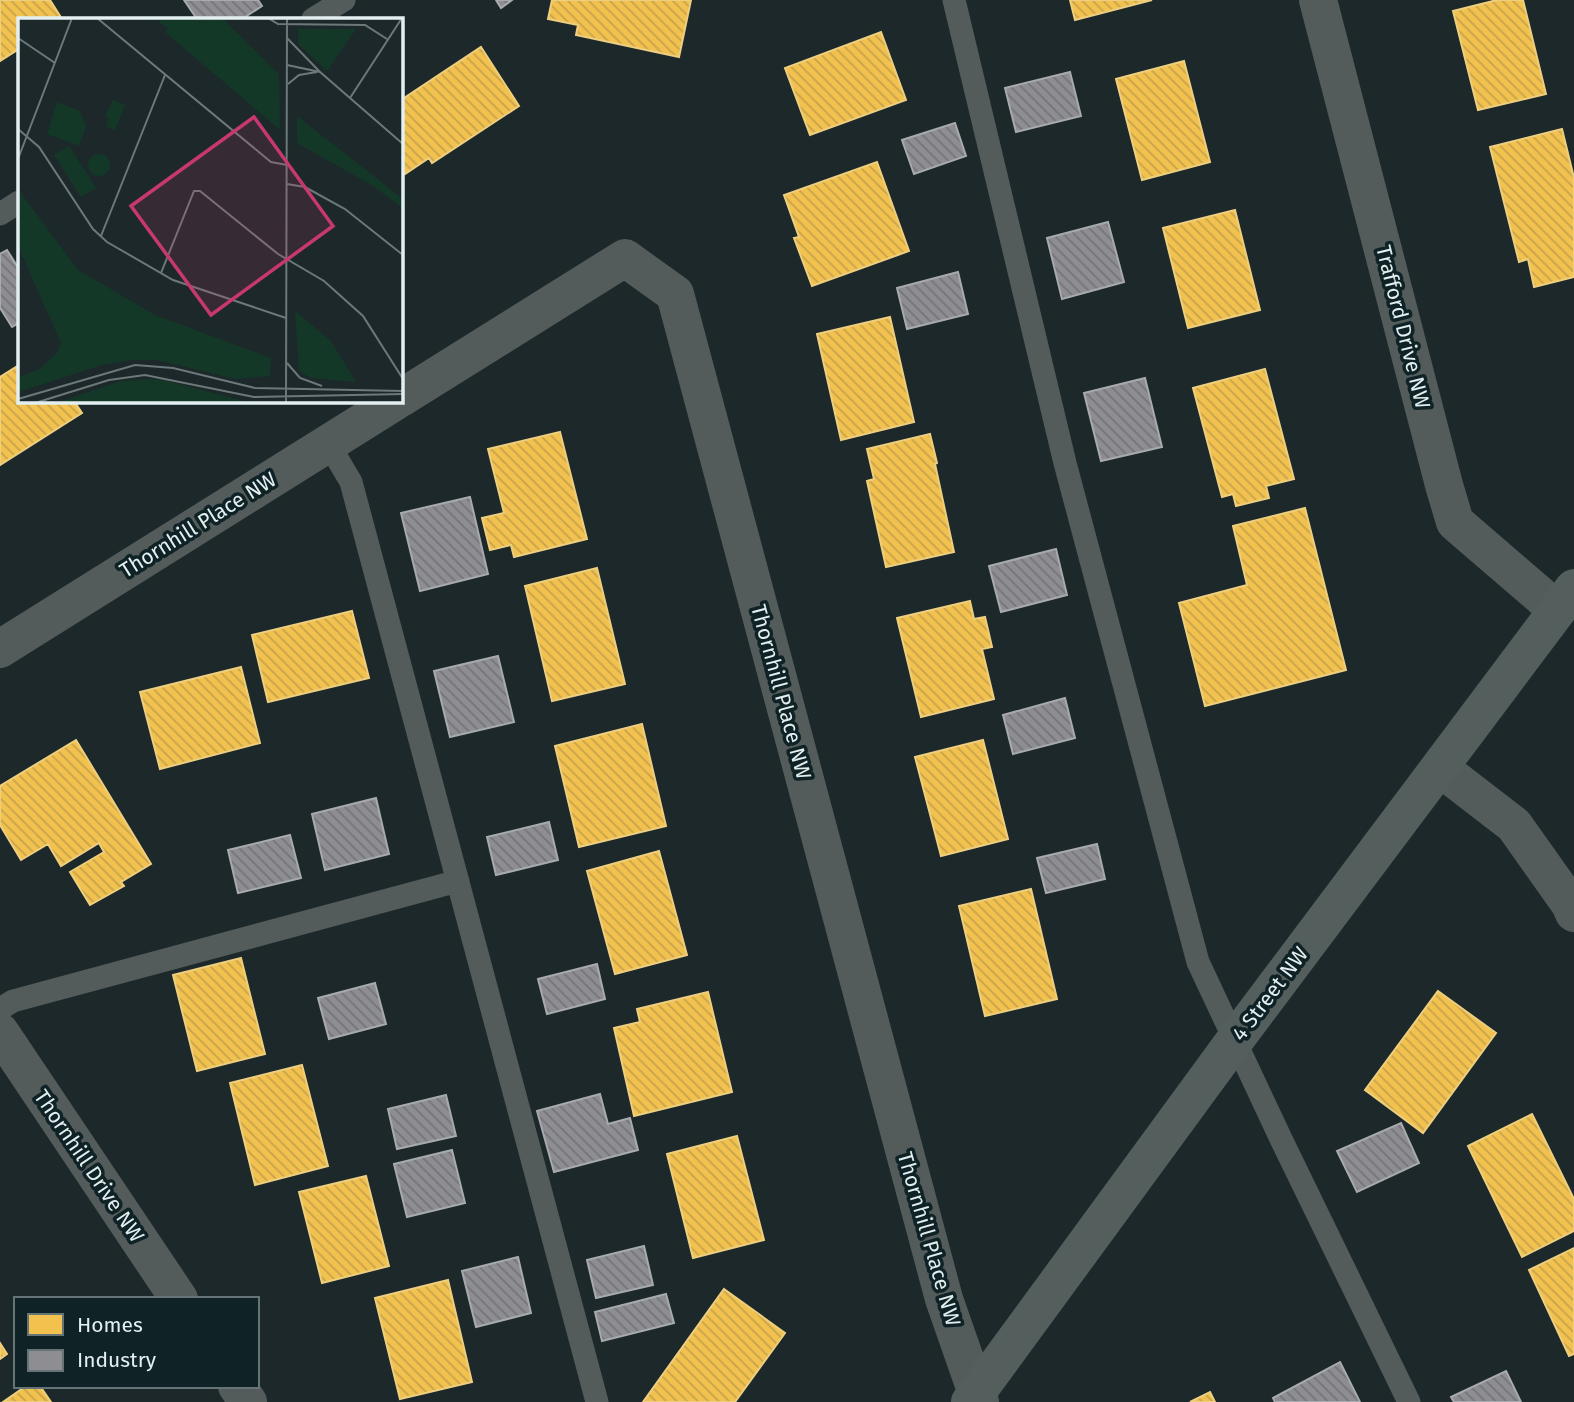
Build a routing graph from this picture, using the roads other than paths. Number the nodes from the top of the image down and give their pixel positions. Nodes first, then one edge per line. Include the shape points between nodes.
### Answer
1 (344, 0) edge
2 (954, 0) edge
3 (1318, 0) edge
4 (315, 18) edge
5 (18, 203) edge
6 (0, 214) edge
7 (402, 397) edge
8 (394, 402) edge
9 (328, 443) junction
10 (1566, 599) edge
11 (0, 649) edge
12 (1440, 768) junction
13 (458, 881) junction
14 (1574, 913) edge
15 (0, 1009) edge
16 (0, 1032) edge
17 (1235, 1040) junction
18 (178, 1297) edge
19 (975, 1399) edge
20 (597, 1402) edge
21 (1409, 1402) edge

1 - 4 lane
2 - 17 lane via 1065,463 1198,962
3 - 10 street, Trafford Drive NW via 1455,522
5 - 6 lane
7 - 19 street, Thornhill Place NW via 625,258 675,293 944,1299
8 - 9 street, Thornhill Place NW
9 - 11 street, Thornhill Place NW
9 - 13 lane via 351,482
10 - 12 main road, 4 Street NW
12 - 14 street via 1514,825
12 - 17 main road, 4 Street NW
13 - 15 lane via 13,1001
13 - 20 lane
16 - 18 street, Thornhill Drive NW
17 - 19 main road, 4 Street NW
17 - 21 lane

